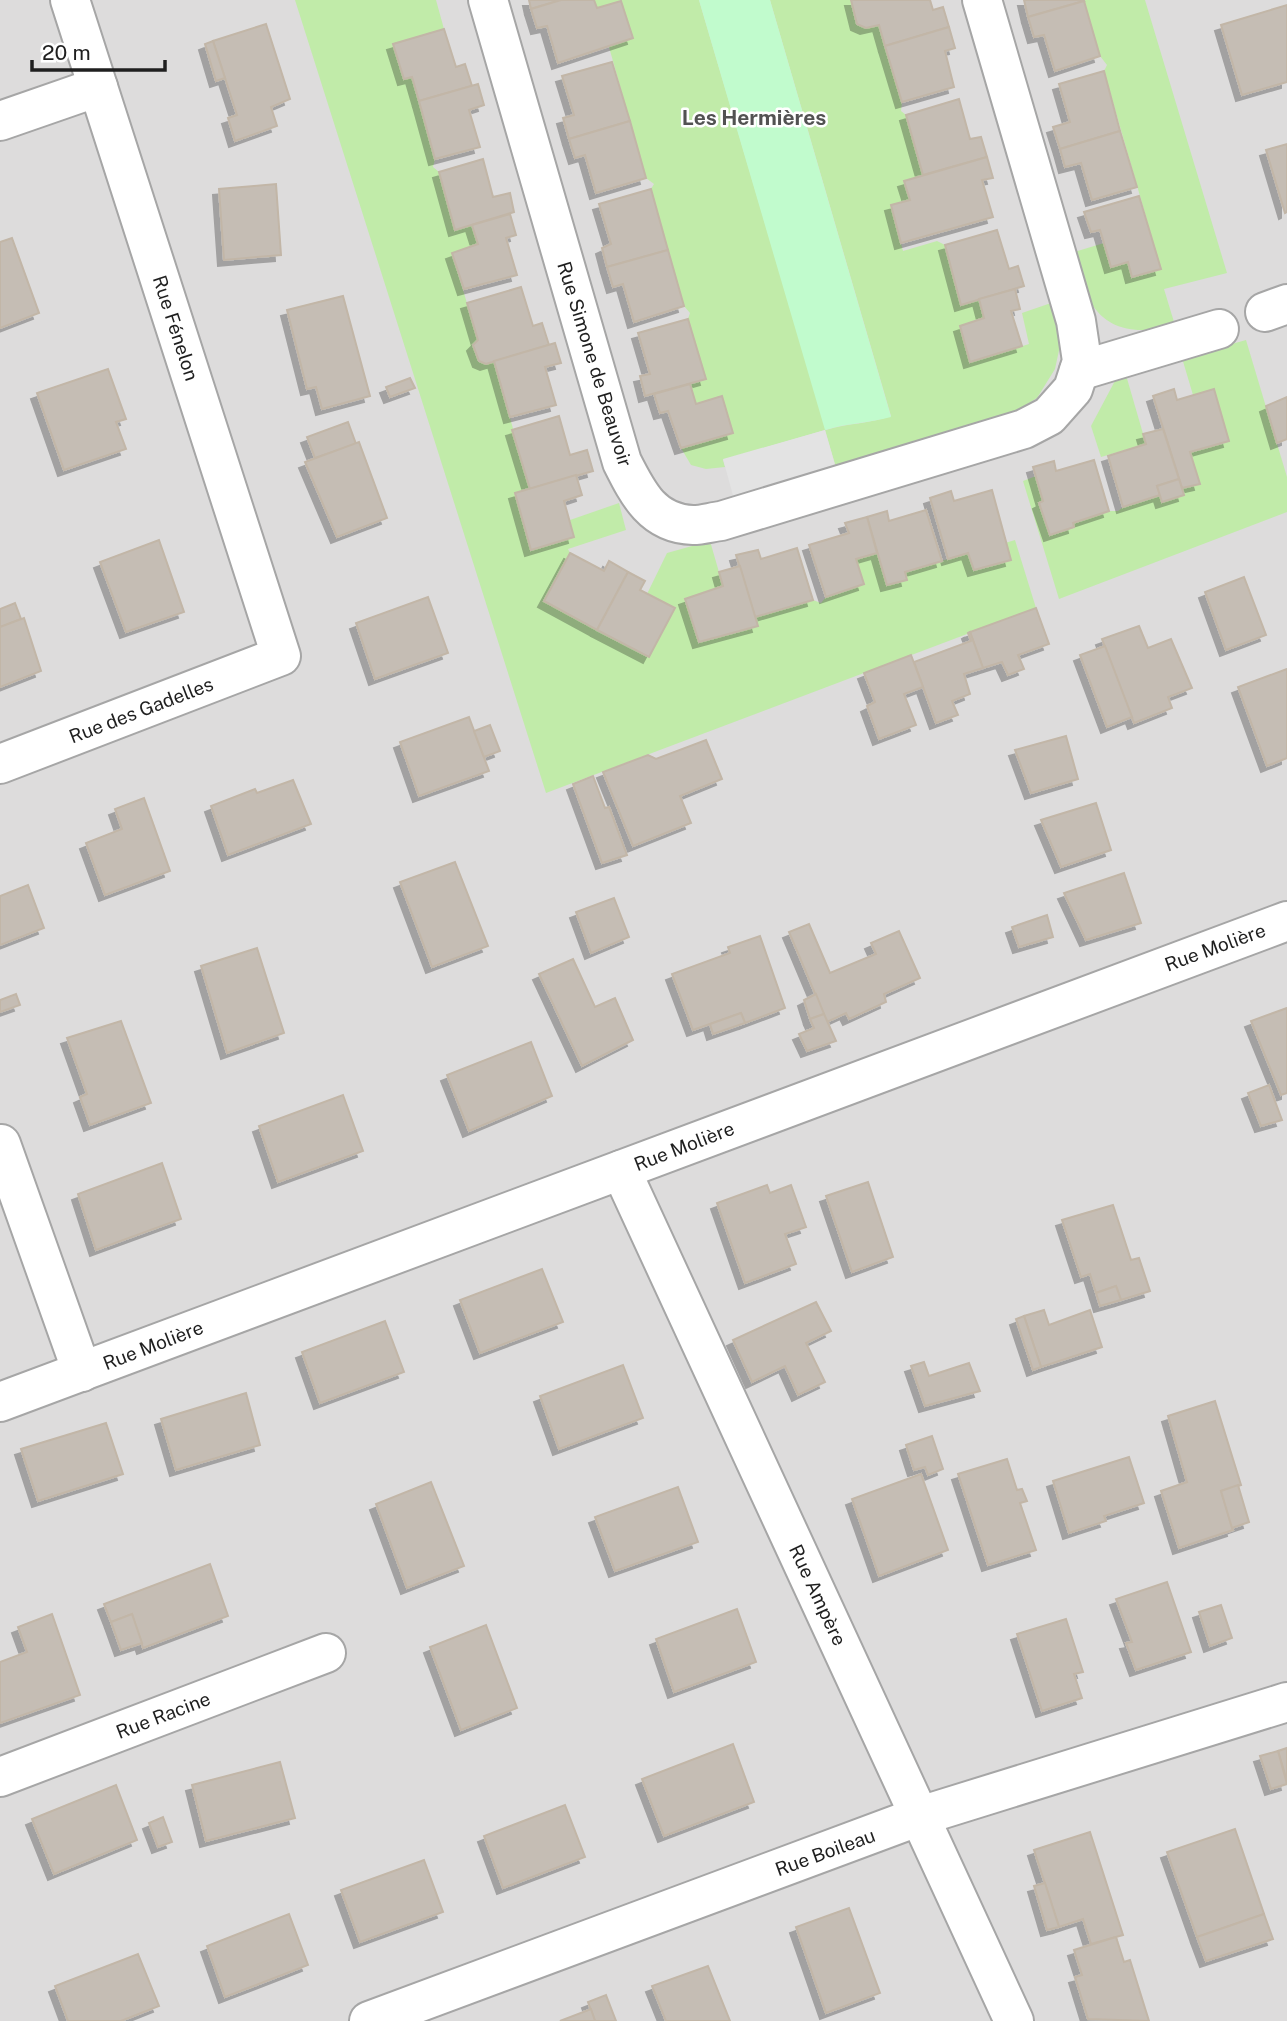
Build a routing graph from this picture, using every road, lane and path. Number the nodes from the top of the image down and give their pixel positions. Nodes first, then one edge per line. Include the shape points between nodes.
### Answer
1 (70, 0) edge
2 (488, 0) edge
3 (982, 0) edge
4 (98, 87) junction
5 (0, 121) edge
6 (1219, 329) dead end
7 (1079, 371) junction
8 (281, 656) joint
9 (0, 764) edge
10 (1287, 921) edge
11 (1, 1144) edge
12 (621, 1170) junction
13 (82, 1372) junction
14 (0, 1402) edge
15 (326, 1653) dead end
16 (1287, 1702) edge
17 (0, 1777) edge
18 (920, 1816) junction
19 (369, 2021) edge
20 (1014, 2021) edge

1 - 4 street, Rue Fénelon
2 - 7 street, Rue Simone de Beauvoir via 622,462 639,496 662,518 693,525 721,521 1024,429 1049,415 1073,389
3 - 7 street via 1076,321 1082,361
4 - 5 street
4 - 8 street, Rue Fénelon
6 - 7 street
8 - 9 street, Rue des Gadelles
10 - 12 street, Rue Molière
11 - 13 street, Rue Molière
12 - 13 street, Rue Molière
12 - 18 street, Rue Ampère
13 - 14 street, Rue Molière
15 - 17 street, Rue Racine
16 - 18 street, Rue Boileau
18 - 19 street, Rue Boileau
18 - 20 street, Rue Ampère

